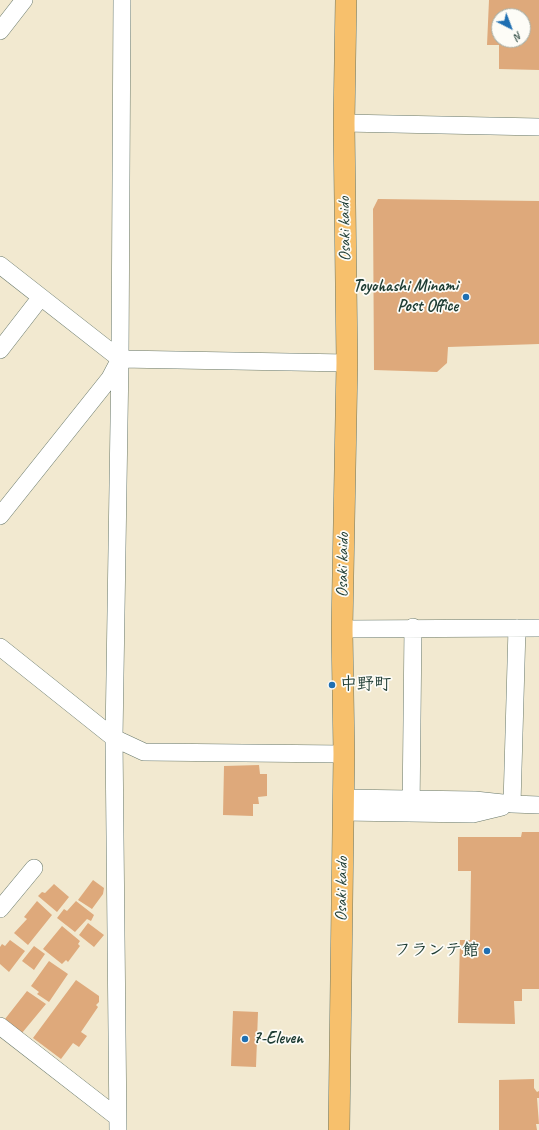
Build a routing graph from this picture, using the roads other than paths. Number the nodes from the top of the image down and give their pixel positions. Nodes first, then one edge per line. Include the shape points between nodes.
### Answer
1 (24, 0) edge
2 (122, 0) edge
3 (346, 0) edge
4 (0, 31) edge
5 (344, 123) junction
6 (539, 127) edge
7 (0, 265) edge
8 (41, 297) junction
9 (0, 350) edge
10 (120, 359) junction
11 (347, 363) junction
12 (0, 516) edge
13 (413, 627) junction
14 (517, 628) junction
15 (539, 628) edge
16 (342, 629) junction
17 (0, 647) edge
18 (114, 738) junction
19 (344, 754) junction
20 (512, 804) junction
21 (343, 805) junction
22 (539, 805) edge
23 (412, 806) junction
24 (34, 868) dead end
25 (0, 909) edge
26 (0, 1026) edge
27 (117, 1124) edge
28 (339, 1130) edge

1 - 4 street
2 - 10 street
3 - 5 main road, Osaki kaido
5 - 6 street
5 - 11 main road, Osaki kaido
7 - 8 street
8 - 9 street
8 - 10 street
10 - 11 street
10 - 12 street via 110,378
10 - 18 street
11 - 16 main road, Osaki kaido
13 - 14 street
13 - 16 street
13 - 23 street
14 - 15 street
14 - 20 street
16 - 19 main road, Osaki kaido
17 - 18 street
18 - 19 street via 144,752
18 - 27 street
19 - 21 main road, Osaki kaido
20 - 22 street
20 - 23 street via 473,814
21 - 23 street
21 - 28 main road, Osaki kaido
24 - 25 street
26 - 27 street

